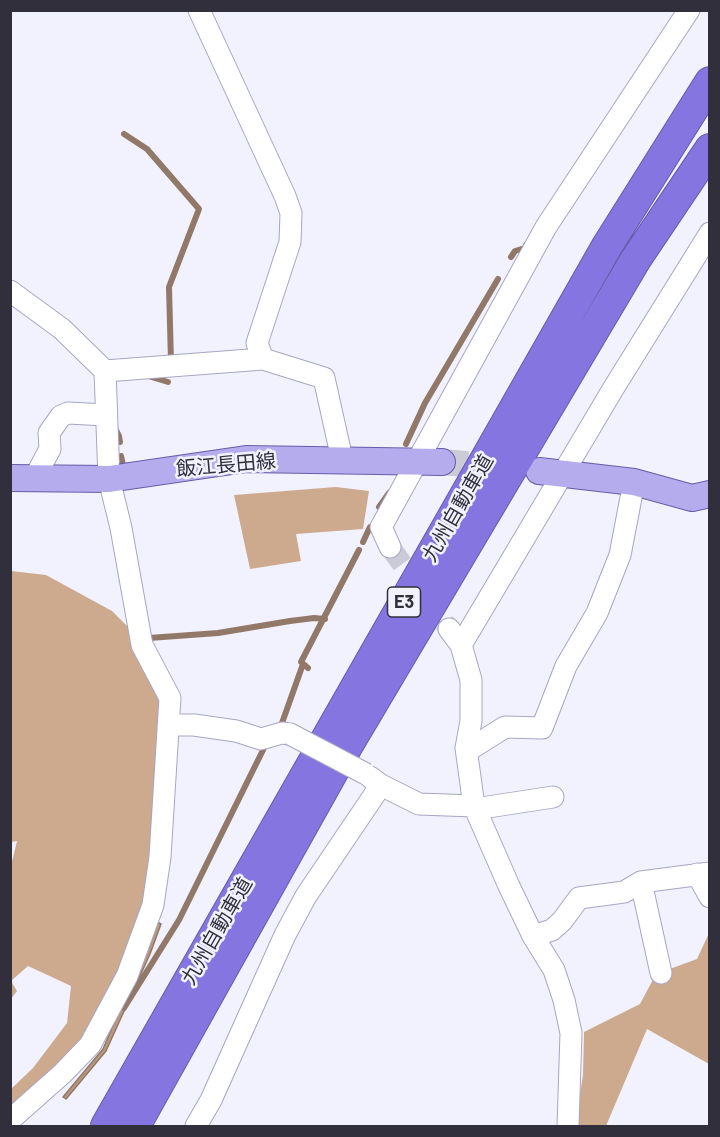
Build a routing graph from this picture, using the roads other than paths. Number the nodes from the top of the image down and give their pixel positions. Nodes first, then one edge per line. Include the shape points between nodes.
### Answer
1 (199, 10) edge
2 (689, 10) edge
3 (710, 82) edge
4 (710, 149) edge
5 (710, 233) edge
6 (10, 291) edge
7 (263, 359) junction
8 (105, 371) junction
9 (106, 415) junction
10 (342, 459) junction
11 (416, 461) junction
12 (442, 462) tunnel mouth
13 (539, 471) dead end
14 (564, 474) junction
15 (22, 478) edge
16 (109, 479) junction
17 (634, 482) junction
18 (710, 494) edge
19 (390, 548) tunnel mouth
20 (169, 725) junction
21 (467, 751) junction
22 (373, 779) junction
23 (553, 797) dead end
24 (474, 807) junction
25 (703, 874) edge
26 (641, 882) junction
27 (710, 897) edge
28 (533, 936) junction
29 (661, 973) dead end
30 (10, 1120) edge
31 (106, 1126) edge
32 (135, 1126) edge
33 (196, 1126) edge
34 (568, 1126) edge

1 - 7 street via 291,213 290,242 257,343
2 - 11 street via 546,227
3 - 31 highway, 九州自動車道 / E3 via 607,246
4 - 32 highway, 九州自動車道 / E3 via 636,259 349,743
5 - 14 street
6 - 8 street via 62,329
7 - 8 street
7 - 10 street via 324,378
8 - 9 street
9 - 15 street via 62,416 50,433 50,449
9 - 16 street
10 - 11 main road, 飯江長田線
10 - 16 main road, 飯江長田線 via 246,459
11 - 12 main road, 飯江長田線
11 - 19 street via 381,527
13 - 14 main road
14 - 17 main road
14 - 21 street via 455,637 471,680
15 - 16 main road, 飯江長田線
16 - 20 street via 142,645 170,698
17 - 18 main road via 692,498
17 - 21 street via 620,555 597,613 566,666 542,728 505,727
20 - 22 street, bridge via 236,731 261,739 290,734
20 - 30 street via 153,905 128,976 90,1046
21 - 24 street
22 - 24 street via 419,804
22 - 33 street via 290,925
23 - 24 street
24 - 28 street
25 - 26 street
25 - 27 street
26 - 28 street via 624,892 579,898 552,930
26 - 29 street
28 - 34 street via 554,970 571,1033

